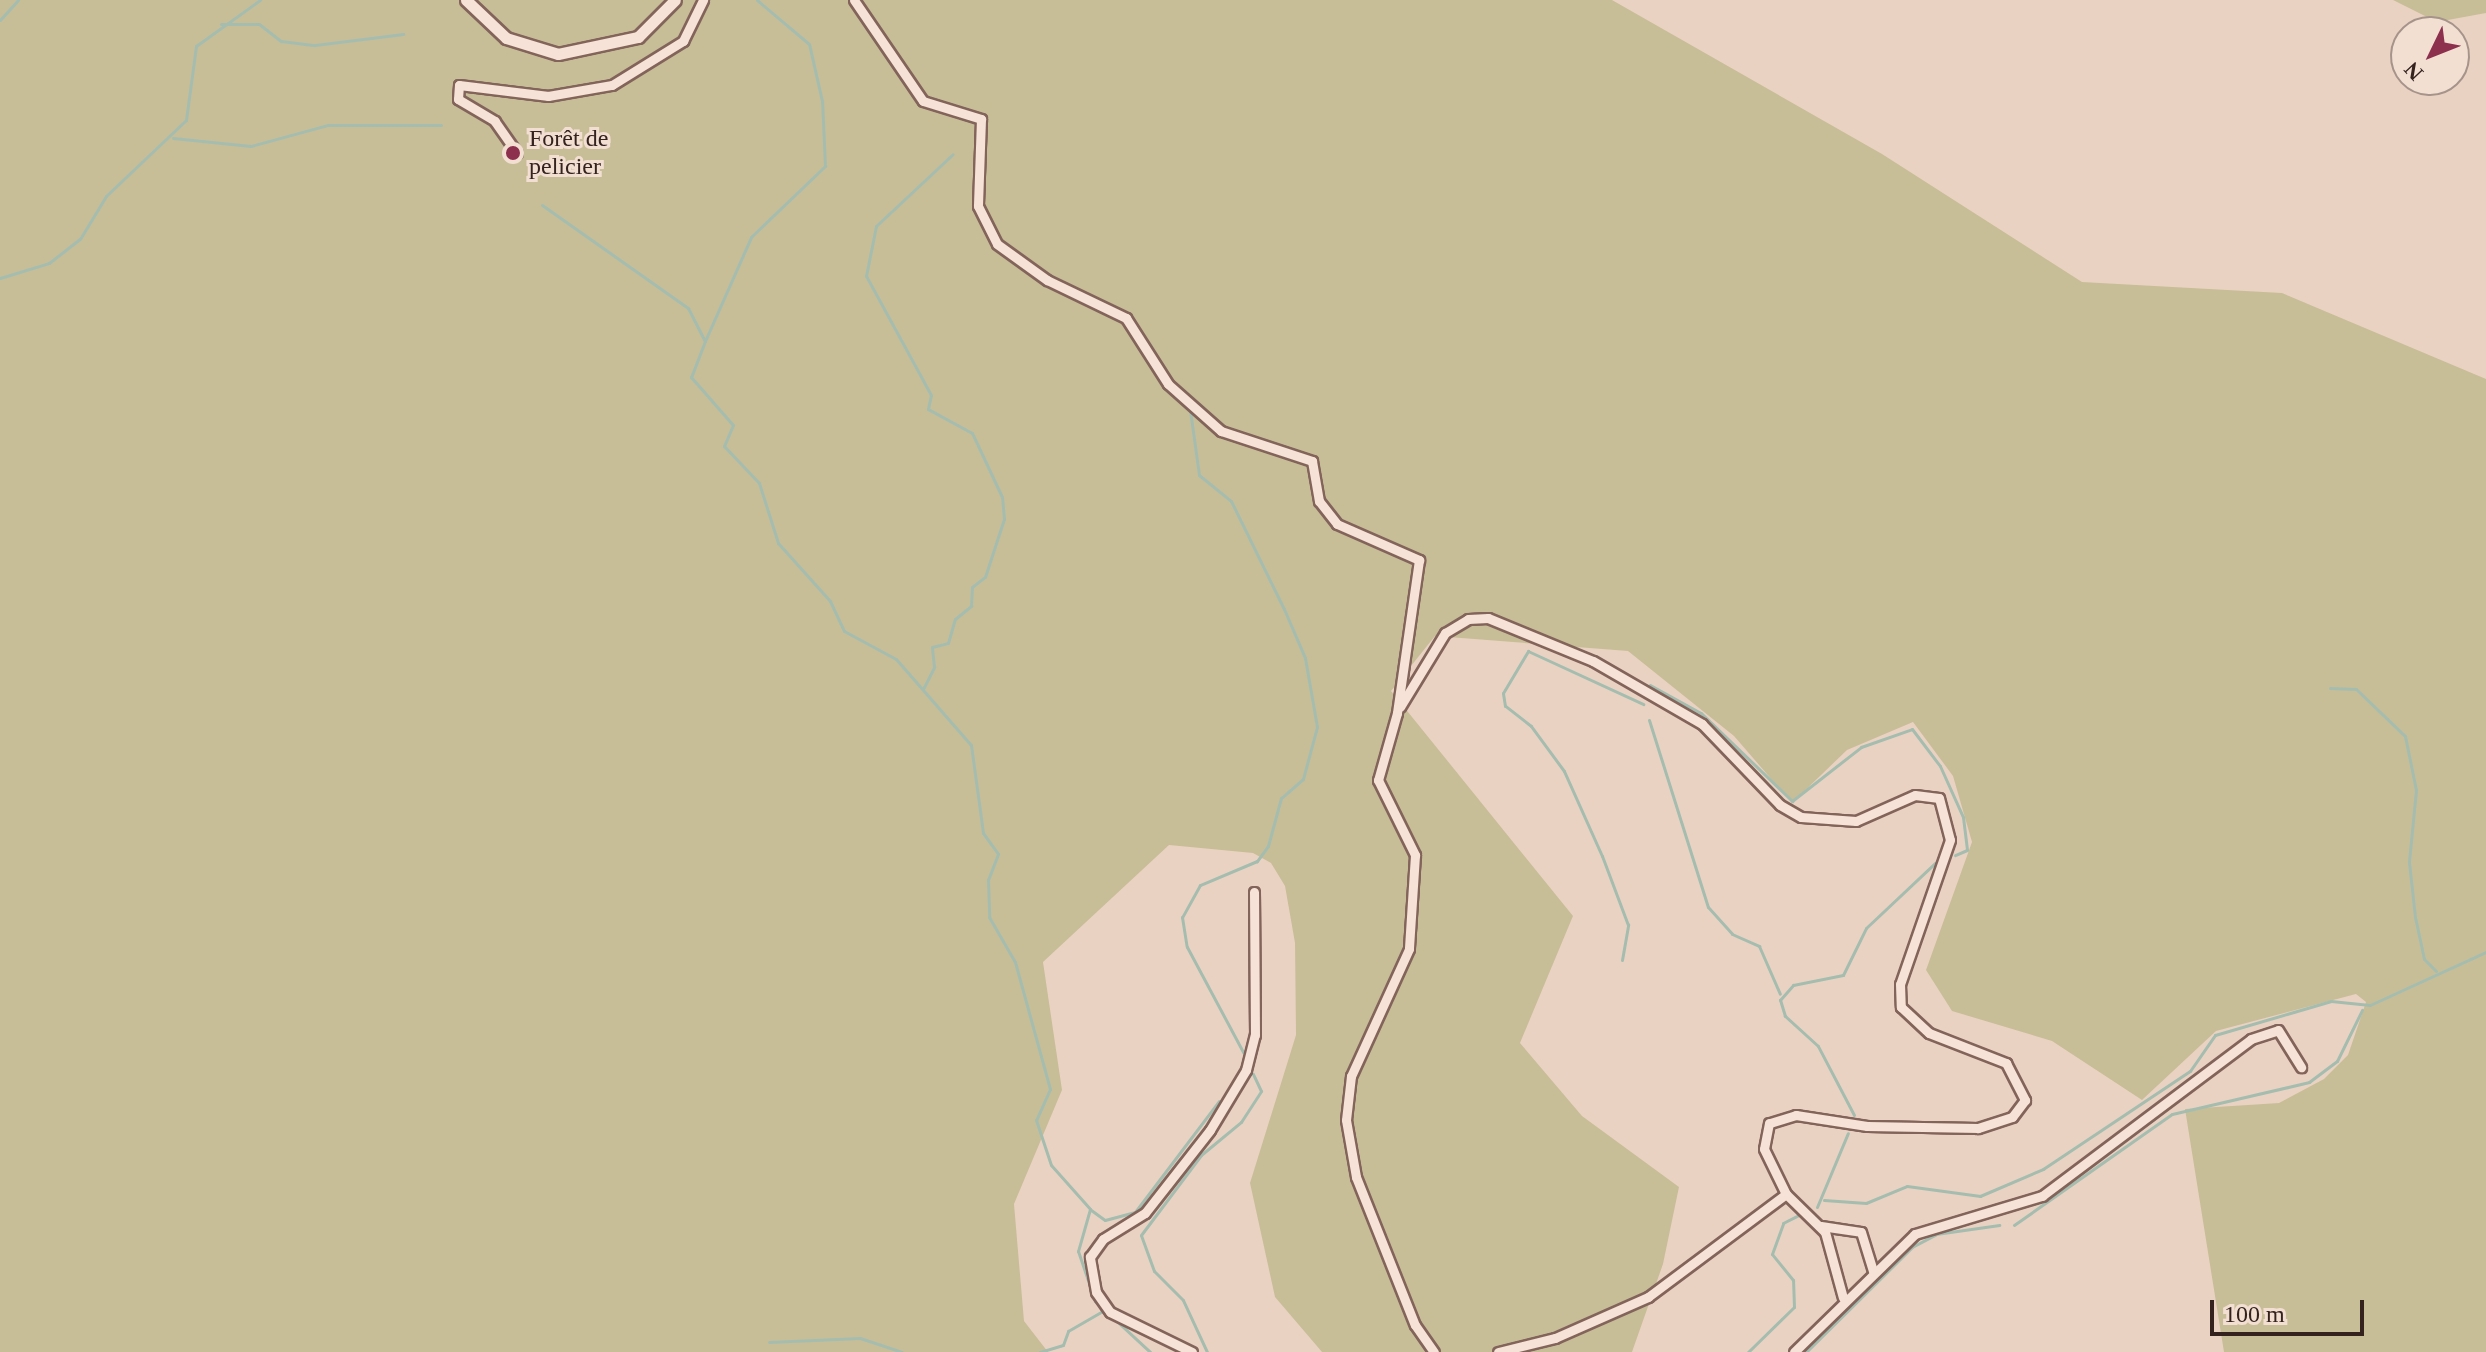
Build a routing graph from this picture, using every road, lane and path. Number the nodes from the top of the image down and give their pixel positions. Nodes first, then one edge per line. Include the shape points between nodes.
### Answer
1 (466, 0) edge
2 (675, 0) edge
3 (703, 0) edge
4 (854, 0) edge
5 (517, 153) dead end
6 (1397, 713) junction
7 (1254, 892) dead end
8 (2301, 1067) dead end
9 (1786, 1194) junction
10 (1821, 1226) junction
11 (1873, 1271) junction
12 (1843, 1298) junction
13 (1192, 1352) edge
14 (1434, 1352) edge
15 (1498, 1352) edge
16 (1794, 1352) edge

1 - 2 street via 506,38 558,54 638,37
3 - 5 street via 683,41 612,85 548,96 459,85 458,99 495,121
4 - 6 street via 923,101 981,119 976,187 991,238 1047,280 1126,318 1168,384 1221,431 1312,461 1319,501 1337,524 1419,560
6 - 9 street via 1438,639 1460,622 1488,618 1593,661 1702,724 1780,805 1801,817 1856,821 1915,795 1939,798 1950,840 1900,984 1901,1007 1929,1033 2006,1063 2020,1080 2024,1104 2012,1117 1978,1128 1779,1116 1762,1143
6 - 14 street via 1378,780 1415,855 1409,949 1351,1076 1346,1120 1356,1177 1415,1325
7 - 13 street via 1255,1035 1246,1070 1210,1130 1145,1213 1103,1239 1090,1257 1104,1306
8 - 11 street via 2278,1030 2256,1037 2042,1196 1921,1232
9 - 10 street
9 - 15 street via 1648,1297 1575,1331
10 - 11 street via 1861,1232
10 - 12 street
11 - 12 street
12 - 16 street

